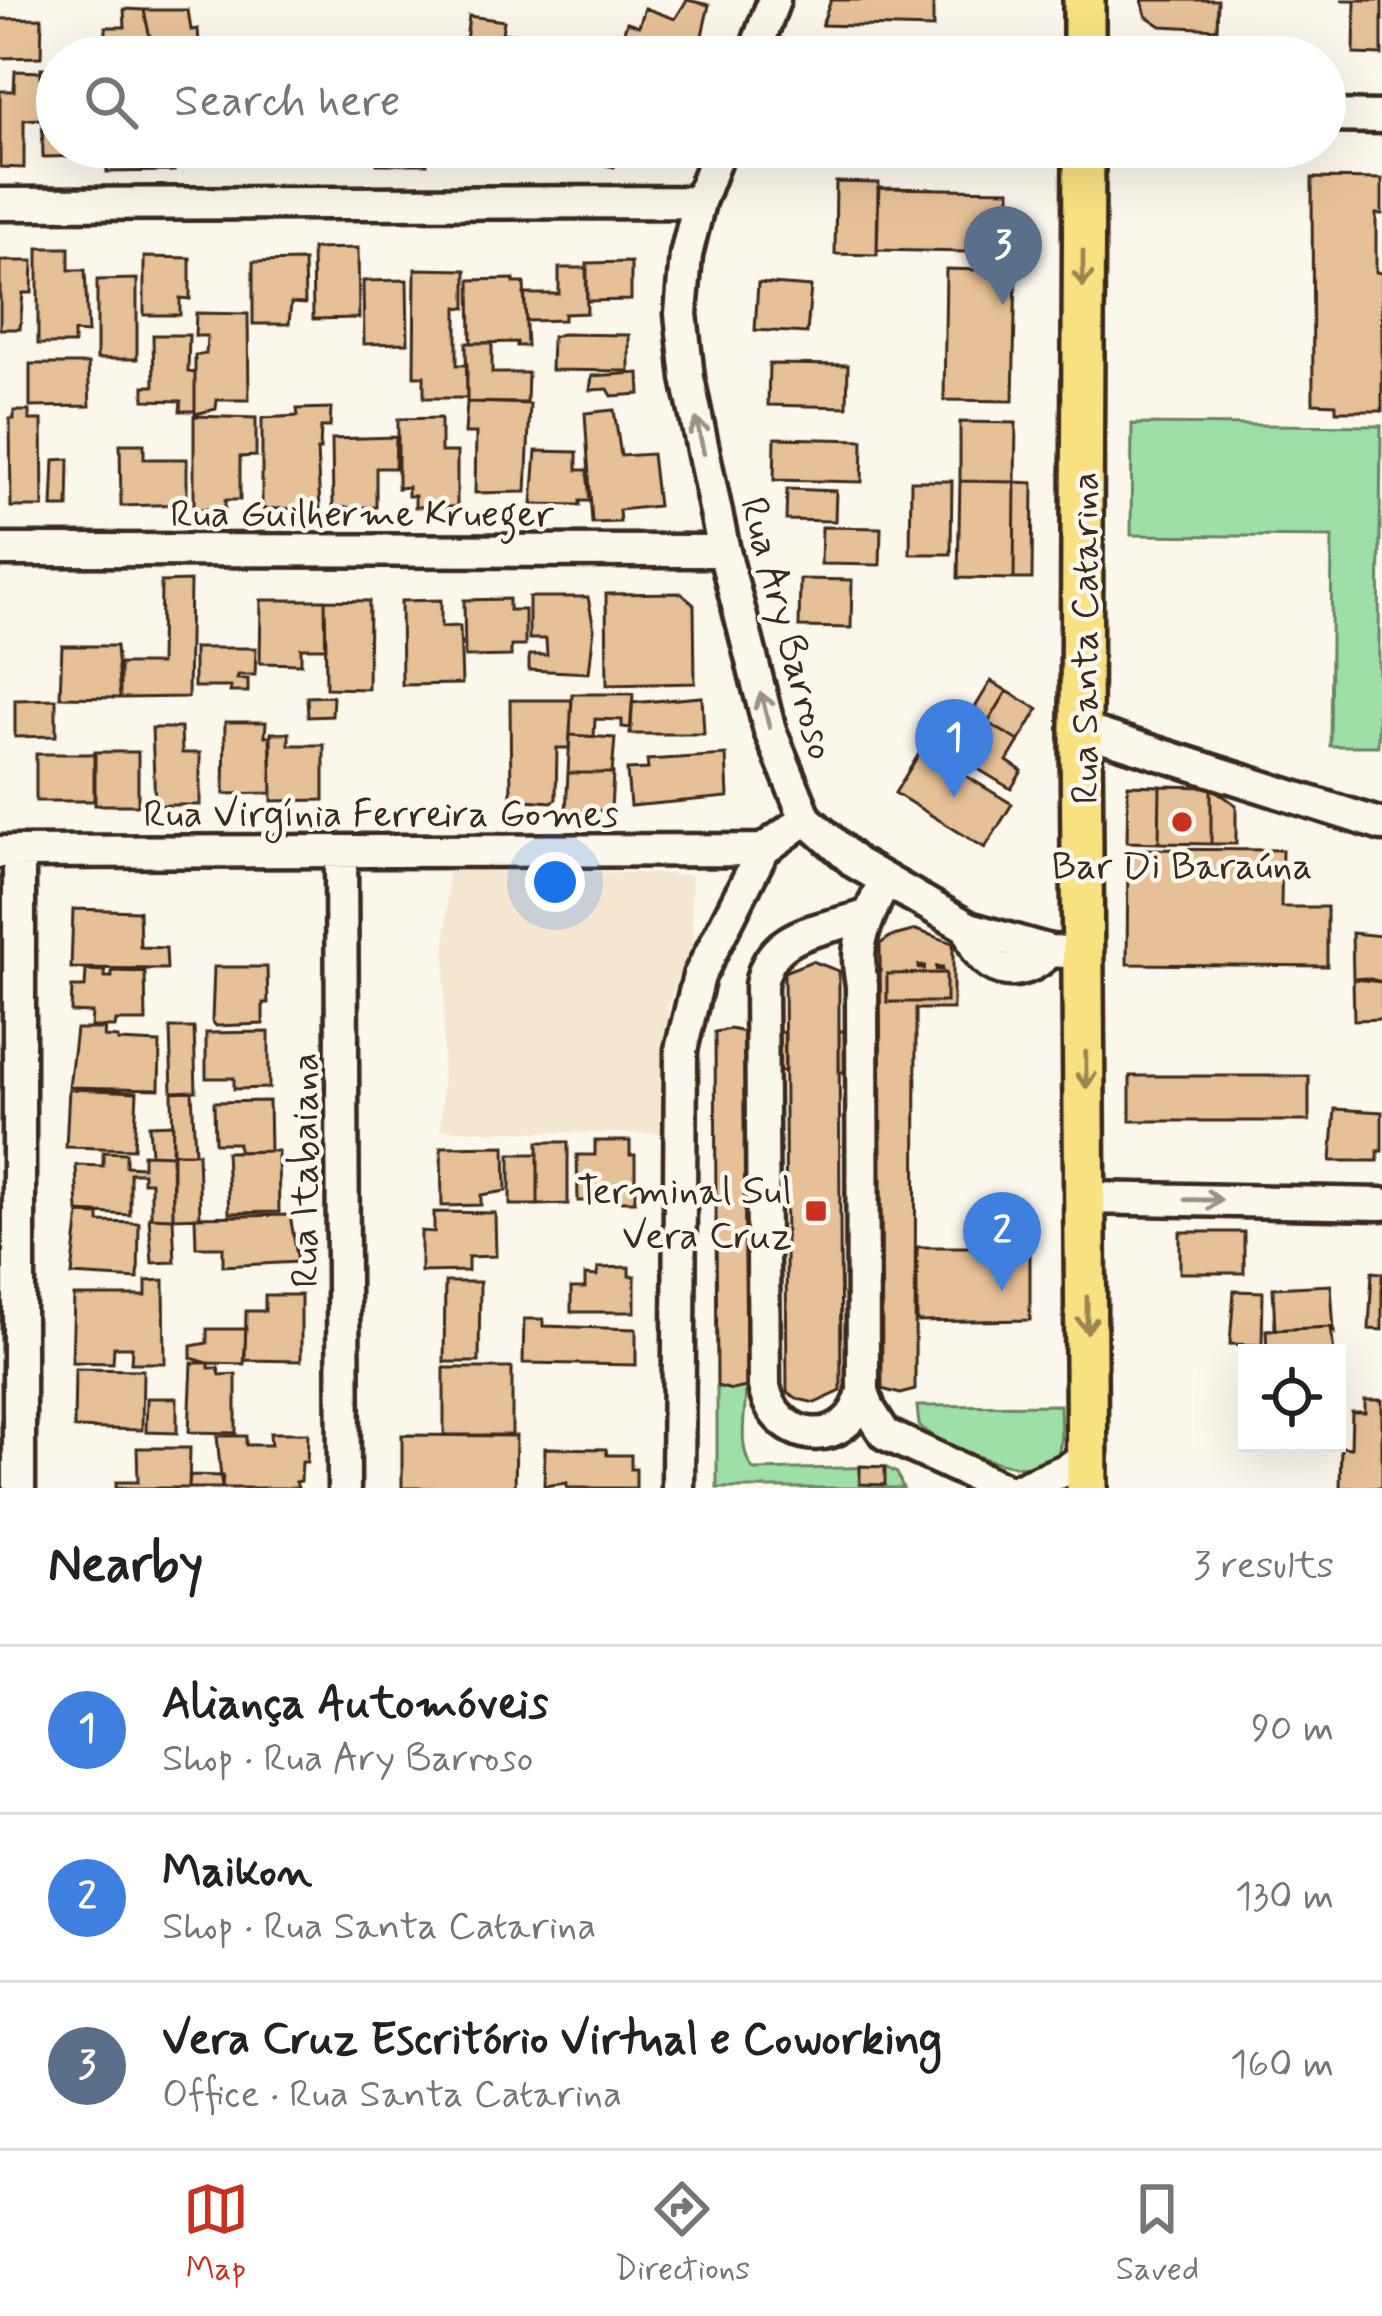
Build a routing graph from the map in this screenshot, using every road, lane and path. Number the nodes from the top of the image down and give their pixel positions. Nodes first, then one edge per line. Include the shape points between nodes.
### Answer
1 (774, 0) edge
2 (1084, 0) edge
3 (761, 36) edge
4 (1084, 36) edge
5 (1346, 116) edge
6 (1382, 117) edge
7 (712, 168) edge
8 (1084, 168) edge
9 (699, 202) junction
10 (0, 204) edge
11 (0, 550) edge
12 (724, 551) junction
13 (1081, 729) junction
14 (806, 819) junction
15 (1382, 825) edge
16 (763, 850) junction
17 (341, 851) junction
18 (9, 852) edge
19 (884, 880) junction
20 (866, 916) junction
21 (811, 934) junction
22 (1067, 952) junction
23 (857, 963) junction
24 (9, 1183) edge
25 (1087, 1198) junction
26 (1382, 1204) edge
27 (863, 1390) junction
28 (817, 1434) junction
29 (886, 1434) junction
30 (1087, 1472) edge
31 (19, 1488) edge
32 (344, 1488) edge
33 (679, 1488) edge
34 (1002, 1488) edge
35 (1021, 1488) edge

1 - 3 street
2 - 4 main road
5 - 6 street
7 - 9 street, Rua Ary Barroso
8 -> 13 main road, Rua Santa Catarina
9 - 10 street
12 -> 9 street, Rua Ary Barroso via 681,314
11 - 12 street, Rua Guilherme Krueger
14 -> 12 street, Rua Ary Barroso via 770,731
13 - 15 street
13 - 22 main road, Rua Santa Catarina
14 - 16 street
14 - 19 street, Rua Ary Barroso
16 - 17 street, Rua Virgínia Ferreira Gomes
16 - 33 street via 699,976 681,1049
17 - 18 street, Rua Virgínia Ferreira Gomes
17 - 32 street, Rua Itabaiana
18 - 24 street
19 - 20 street
19 - 22 street, Rua Ary Barroso via 969,928
20 - 21 street
20 - 23 street
21 - 23 street via 828,937
21 - 28 street via 776,949 761,985 764,1362 767,1402 778,1420
22 -> 25 main road, Rua Santa Catarina
23 - 27 street
24 - 31 street
25 -> 26 street
25 -> 30 main road, Rua Santa Catarina
27 - 28 street via 849,1420
27 - 29 street
28 - 29 street
29 - 34 street
30 - 35 street via 1068,1469

